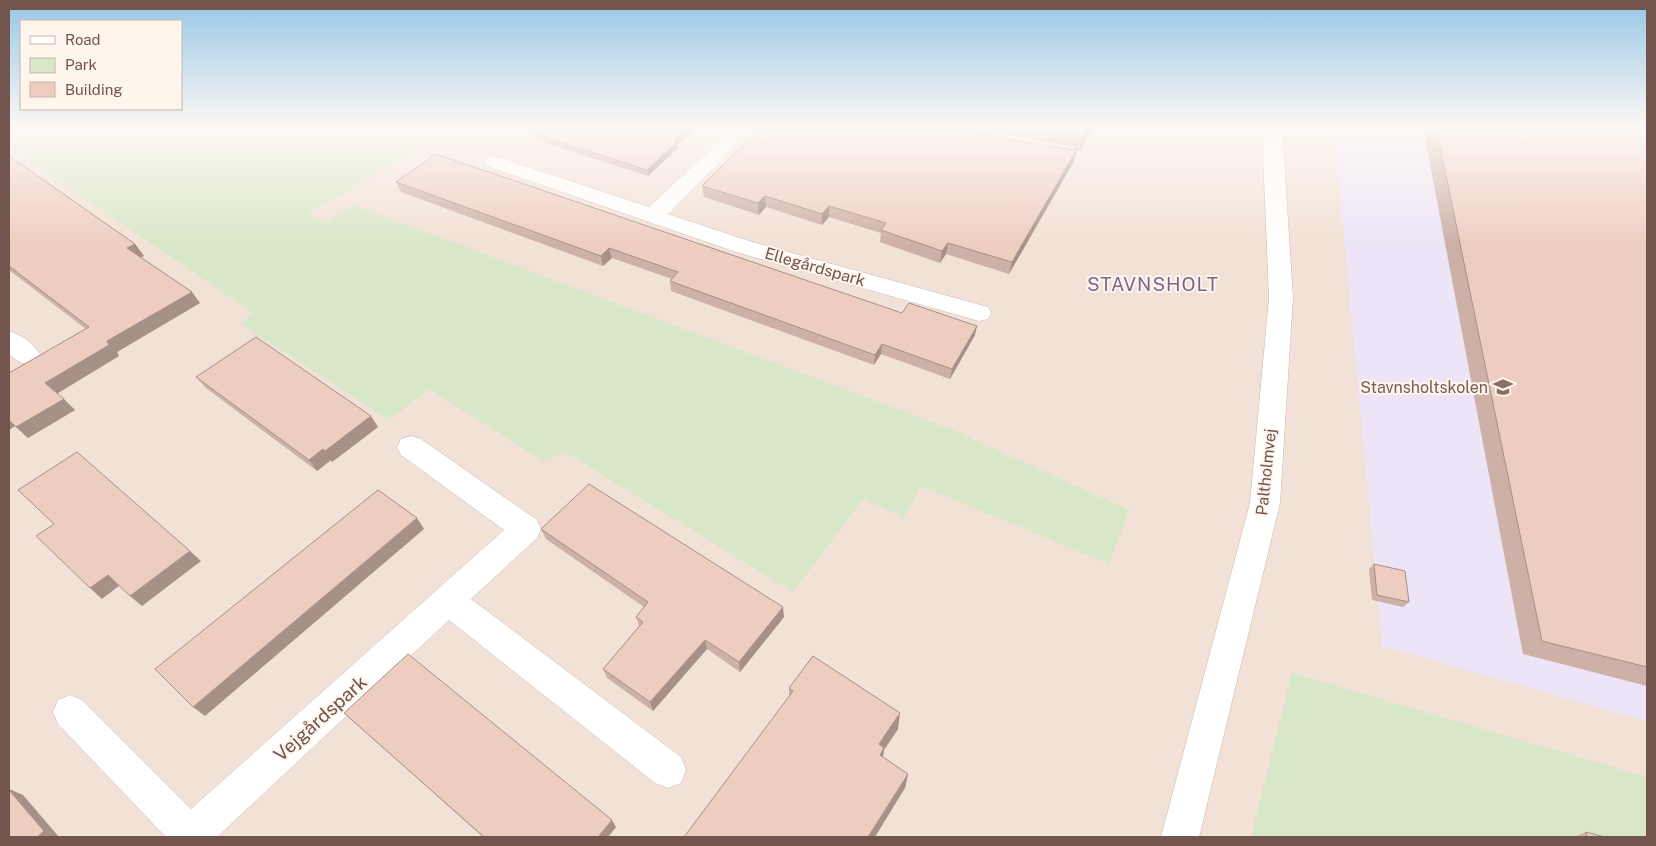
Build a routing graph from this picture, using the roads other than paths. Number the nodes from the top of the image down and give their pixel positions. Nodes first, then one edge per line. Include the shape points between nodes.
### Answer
1 (507, 166) edge
2 (704, 166) edge
3 (1274, 166) edge
4 (652, 216) junction
5 (979, 313) dead end
6 (9, 340) edge
7 (28, 356) dead end
8 (411, 447) dead end
9 (448, 600) junction
10 (70, 712) dead end
11 (668, 770) dead end
12 (190, 836) edge
13 (1180, 837) edge

1 - 4 street, Ellegårdspark
2 - 4 street
3 - 13 street, Paltholmvej via 1281,298 1265,503
4 - 5 street, Ellegårdspark via 744,247
6 - 7 street
8 - 9 street, Vejgårdspark via 526,528
9 - 11 street
9 - 12 street, Vejgårdspark
10 - 12 street, Vejgårdspark

